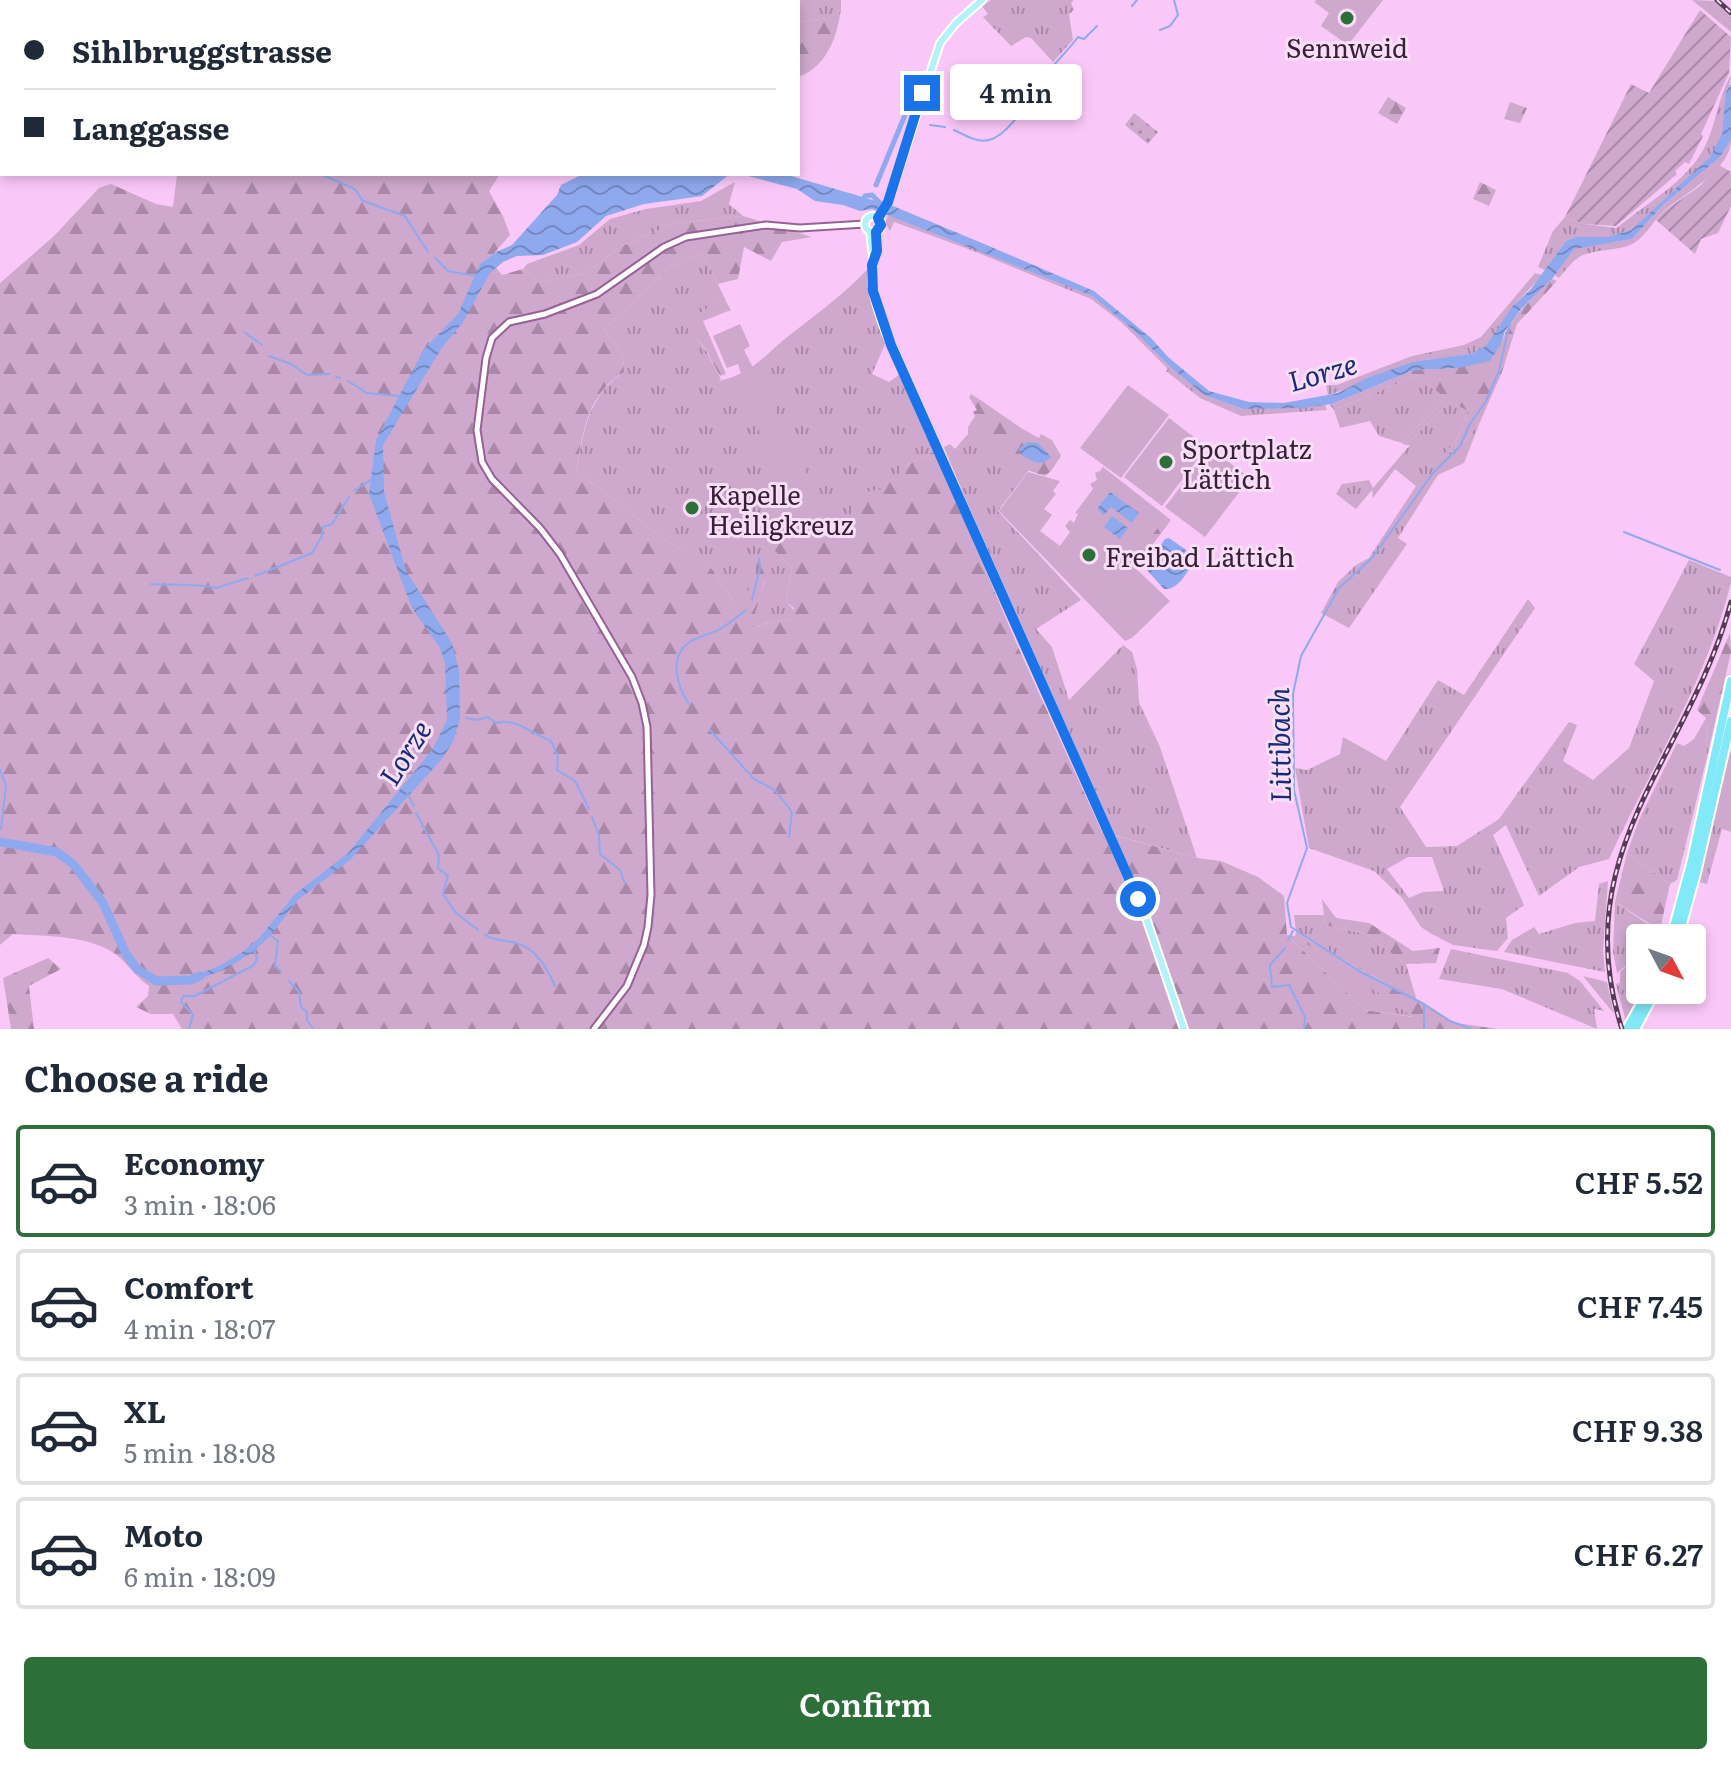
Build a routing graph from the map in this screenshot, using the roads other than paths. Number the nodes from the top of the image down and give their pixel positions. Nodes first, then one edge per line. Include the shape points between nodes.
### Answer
1 (982, 0) edge
2 (880, 216) junction
3 (865, 224) junction
4 (873, 232) junction
5 (1731, 681) edge
6 (1731, 721) edge
7 (1675, 924) edge
8 (1682, 924) edge
9 (1643, 1004) edge
10 (1647, 1004) edge
11 (1632, 1027) edge
12 (594, 1029) edge
13 (1184, 1029) edge

1 - 2 main road via 940,43
2 - 3 main road
2 - 4 main road via 881,225
3 - 4 main road
3 - 12 street via 766,225 686,237 597,294 509,322 489,345 477,430 482,462 560,554 632,677 647,727 648,927 627,986
4 - 13 main road via 873,291 886,333 1145,915
5 - 7 highway
6 - 8 highway
9 - 11 highway
10 - 11 highway

